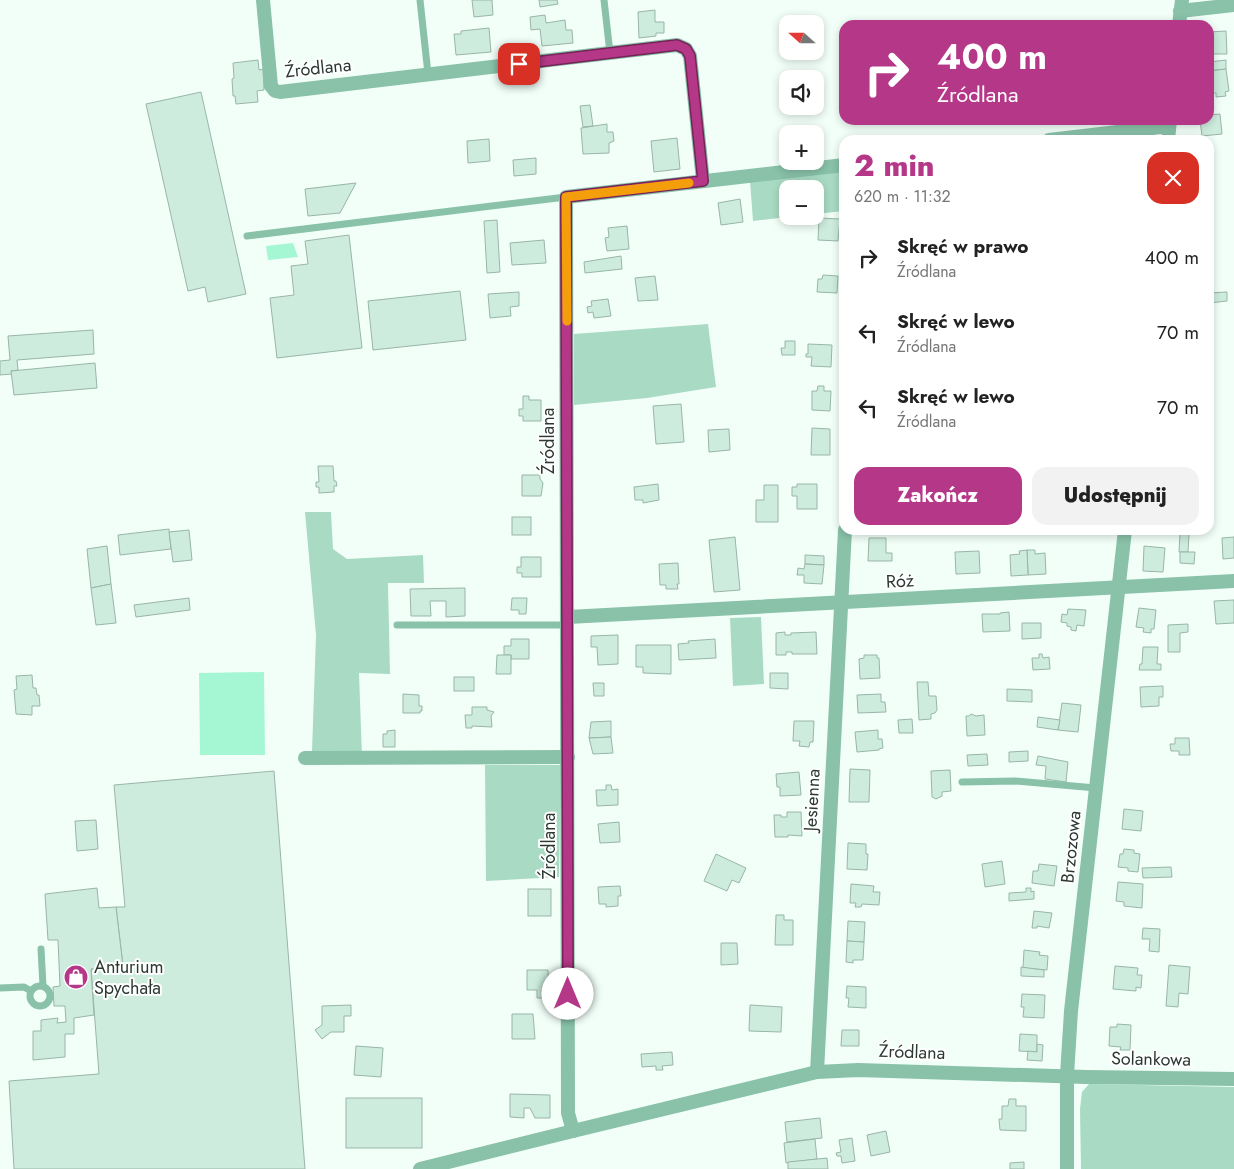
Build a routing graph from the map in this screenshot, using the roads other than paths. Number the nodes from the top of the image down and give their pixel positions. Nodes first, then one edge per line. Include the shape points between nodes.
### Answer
1 (263, 0) edge
2 (420, 0) edge
3 (604, 0) edge
4 (1234, 5) edge
5 (1180, 12) edge
6 (610, 53) junction
7 (428, 74) junction
8 (1156, 125) edge
9 (1085, 135) edge
10 (839, 166) edge
11 (703, 181) junction
12 (566, 197) junction
13 (247, 236) dead end
14 (845, 535) edge
15 (1124, 535) edge
16 (1234, 581) edge
17 (1119, 587) junction
18 (841, 603) junction
19 (568, 621) junction
20 (397, 625) dead end
21 (568, 757) junction
22 (306, 758) dead end
23 (962, 782) dead end
24 (1096, 788) junction
25 (41, 949) dead end
26 (43, 986) junction
27 (0, 988) edge
28 (31, 991) junction
29 (817, 1072) junction
30 (1067, 1075) junction
31 (1234, 1079) edge
32 (573, 1131) junction
33 (420, 1169) edge
34 (1067, 1169) edge

1 - 7 street, Źródlana via 271,86 275,90 280,92
2 - 7 lane
3 - 6 lane
4 - 5 street
6 - 7 street, Źródlana
6 - 11 street, Źródlana via 677,45 686,49 690,56
8 - 9 street
10 - 11 street
11 - 12 street
12 - 13 lane
12 - 19 street, Źródlana
14 - 18 street, Jesienna
15 - 17 street, Brzozowa
16 - 17 street, Róż
17 - 18 street, Róż
17 - 24 street, Brzozowa
18 - 19 street, Róż
18 - 29 street, Jesienna
19 - 20 lane
19 - 21 street, Źródlana
21 - 22 street
21 - 32 street, Źródlana via 568,1113
23 - 24 lane via 1015,781
24 - 30 street, Brzozowa
25 - 26 lane
26 - 28 lane via 36,986
26 - 28 lane via 50,996 45,1005 33,1003
27 - 28 lane via 24,987
29 - 30 street, Źródlana
29 - 32 street, Źródlana
30 - 31 street, Solankowa
30 - 34 street, Brzozowa
32 - 33 street

